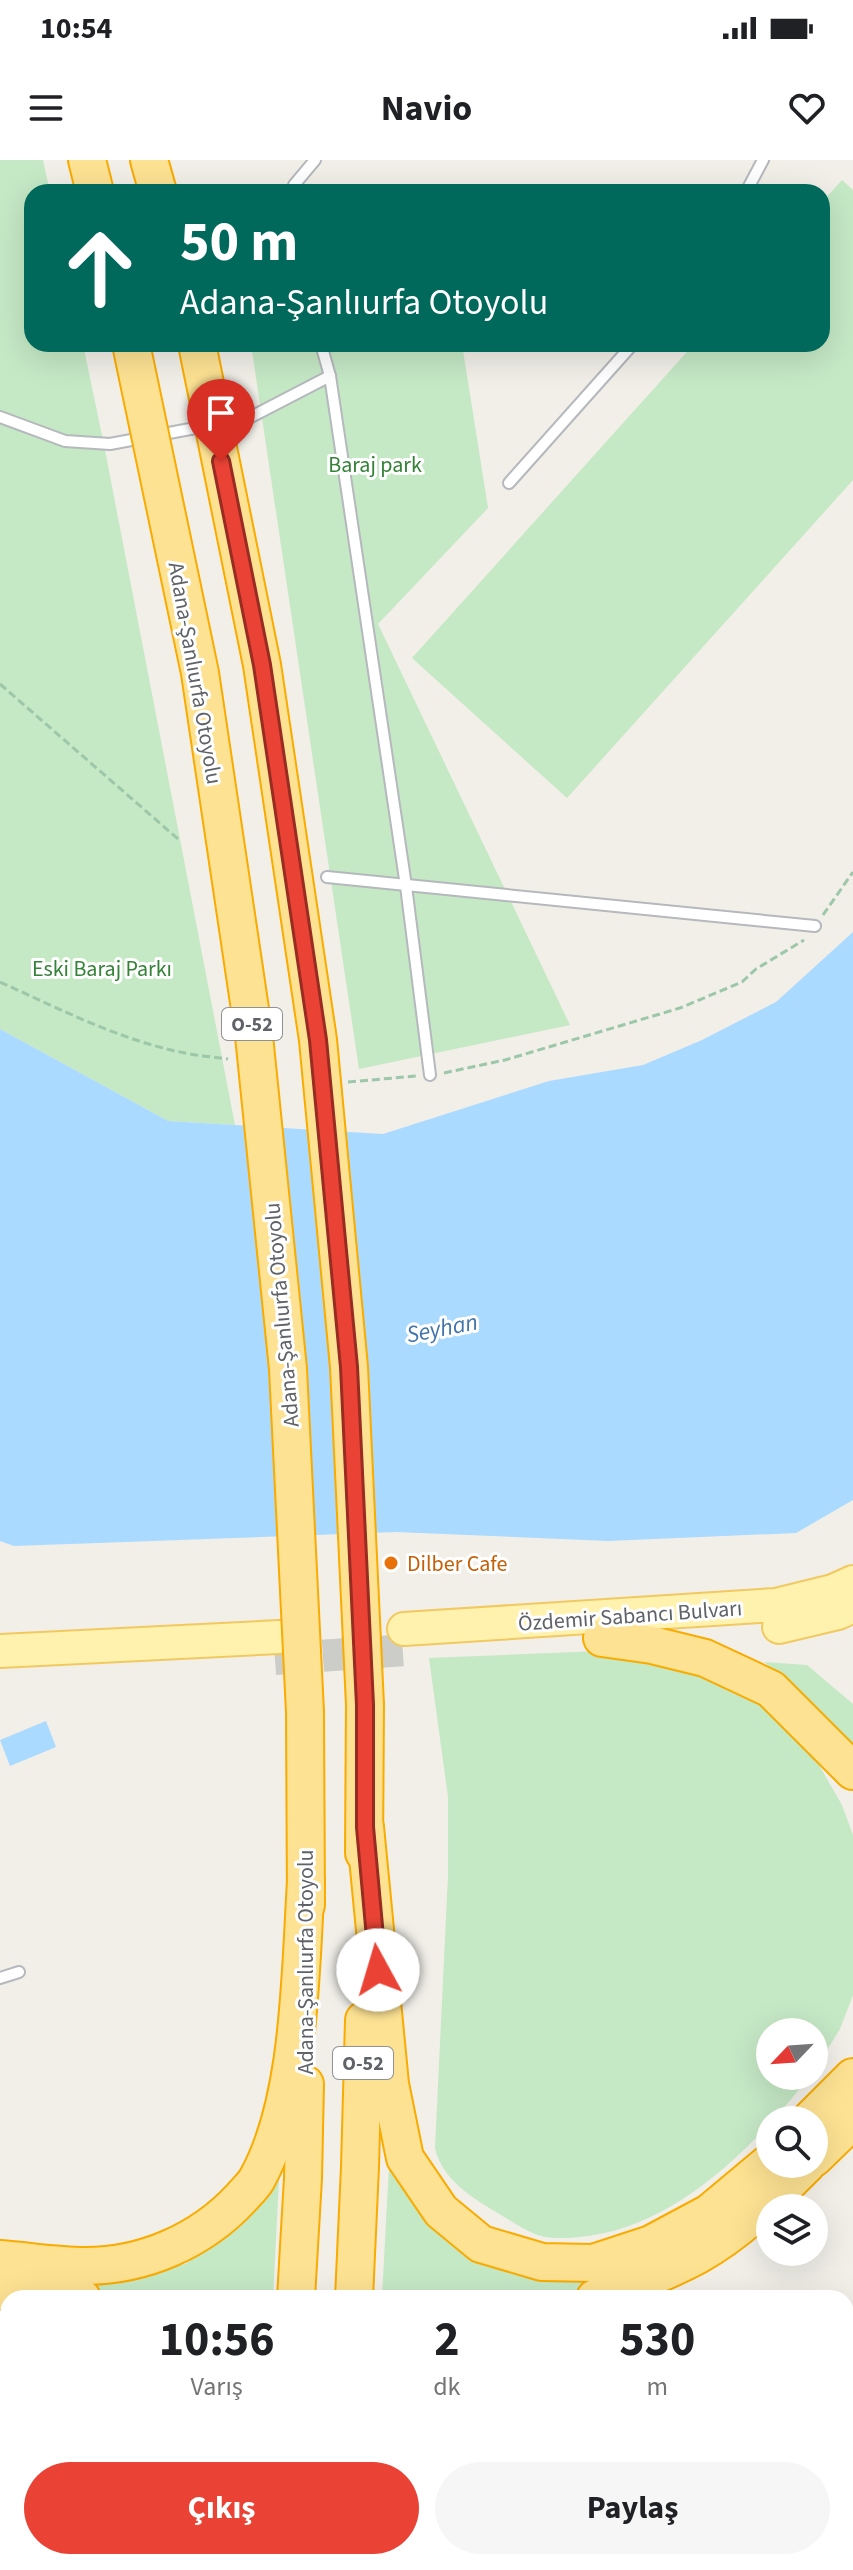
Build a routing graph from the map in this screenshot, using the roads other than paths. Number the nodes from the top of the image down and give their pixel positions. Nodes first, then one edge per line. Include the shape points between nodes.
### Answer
1 (87, 160) edge
2 (149, 160) edge
3 (315, 160) edge
4 (763, 160) edge
5 (93, 184) edge
6 (156, 184) edge
7 (295, 184) edge
8 (751, 184) edge
9 (133, 352) edge
10 (199, 352) edge
11 (323, 352) edge
12 (626, 352) edge
13 (330, 376) junction
14 (0, 417) edge
15 (509, 483) dead end
16 (327, 877) dead end
17 (406, 886) junction
18 (815, 926) road end
19 (430, 1075) road end
20 (853, 1582) edge
21 (853, 1606) edge
22 (602, 1638) junction
23 (0, 1651) edge
24 (0, 1673) edge
25 (852, 1772) edge
26 (365, 1827) junction
27 (306, 1882) junction
28 (19, 1972) dead end
29 (0, 1978) edge
30 (850, 2087) edge
31 (827, 2106) edge
32 (828, 2130) edge
33 (756, 2174) edge
34 (793, 2178) edge
35 (0, 2259) edge
36 (296, 2290) edge
37 (354, 2290) edge
38 (618, 2290) edge

1 - 5 highway
2 - 6 highway
3 - 7 lane
4 - 8 lane
9 - 27 highway, Adana-Şanlıurfa Otoyolu / O-52, bridge via 200,673 254,1036 288,1369 305,1712
10 - 26 highway, O-52, bridge via 262,665 318,1040 349,1367 365,1705
11 - 13 lane
12 - 15 lane
13 - 14 lane via 249,418 110,444 65,441
13 - 17 lane
16 - 17 lane
17 - 18 lane
17 - 19 lane
20 - 22 main road, Özdemir Sabancı Bulvarı via 776,1605 405,1640
21 - 22 main road, Özdemir Sabancı Bulvarı via 778,1627
22 - 25 highway via 705,1658 771,1689
23 - 24 main road via 277,1648
26 - 33 highway via 390,2084 405,2158 441,2211 481,2244 542,2262 593,2263 651,2244 709,2213
26 - 37 highway, O-52
27 - 35 highway via 296,2030 282,2121 256,2181 222,2218 181,2245 136,2260 85,2266
27 - 36 highway, Adana-Şanlıurfa Otoyolu / O-52
28 - 29 lane
30 - 31 highway
30 - 32 highway
34 - 38 highway via 756,2214 700,2254

